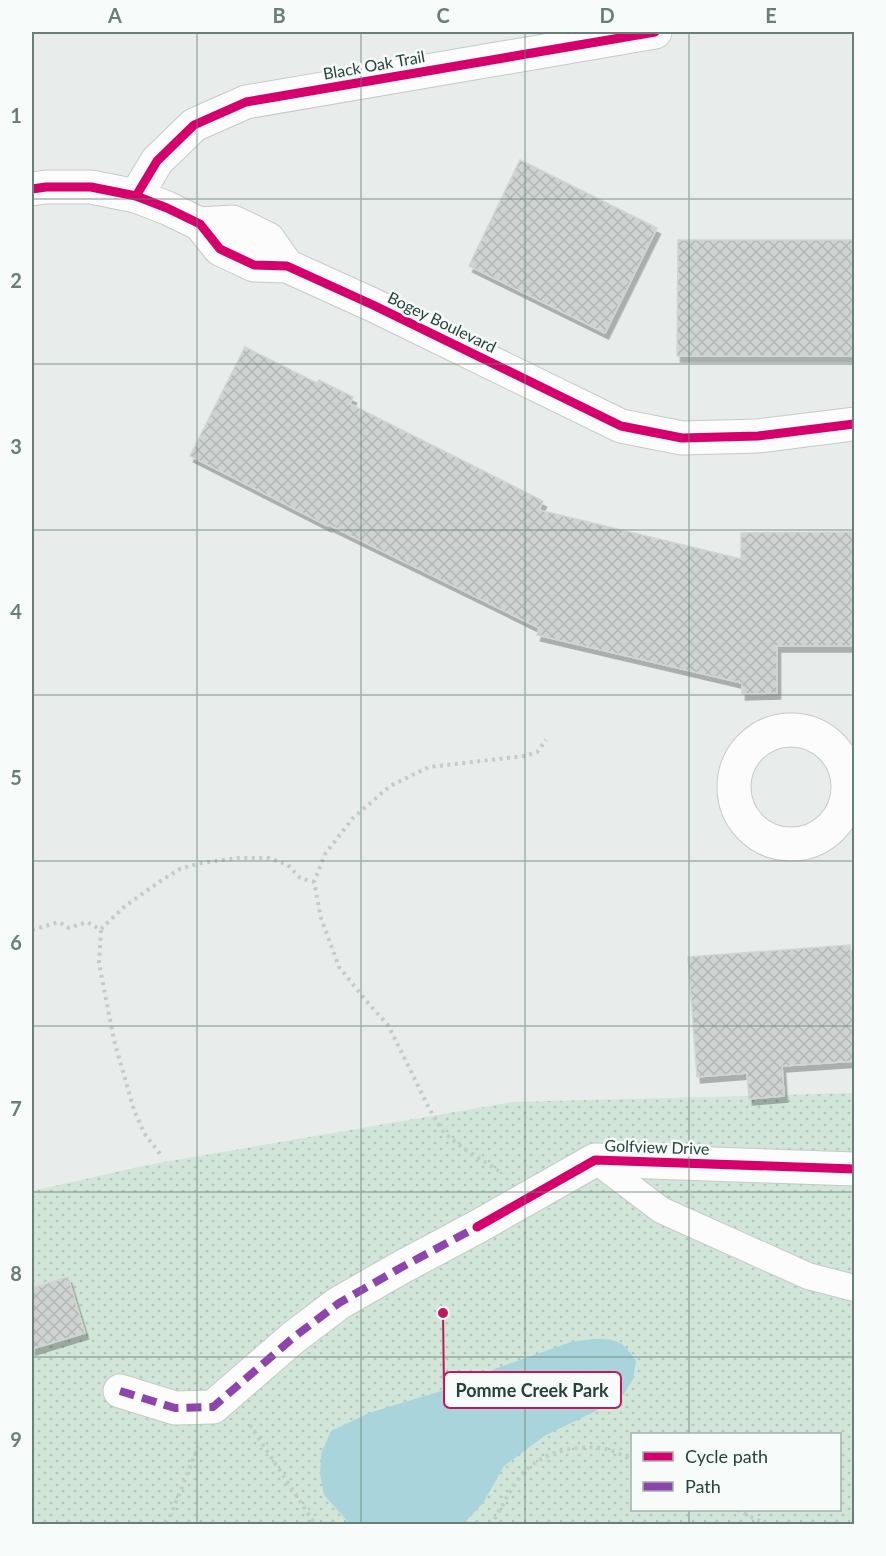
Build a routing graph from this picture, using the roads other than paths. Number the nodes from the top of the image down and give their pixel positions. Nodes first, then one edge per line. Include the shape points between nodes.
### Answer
1 (655, 32) edge
2 (32, 189) edge
3 (135, 196) junction
4 (855, 424) edge
5 (595, 1160) junction
6 (855, 1169) edge
7 (855, 1288) edge
8 (120, 1391) dead end

1 - 3 street, Black Oak Trail via 246,102 194,125 157,161
2 - 3 street, Bogey Boulevard via 92,187
3 - 4 street, Bogey Boulevard via 200,224 233,222 268,239 287,266 621,426 682,438 758,436
5 - 6 street, Golfview Drive
5 - 7 lane via 661,1210 808,1276
5 - 8 street, Golfview Drive via 339,1303 223,1398 175,1408

